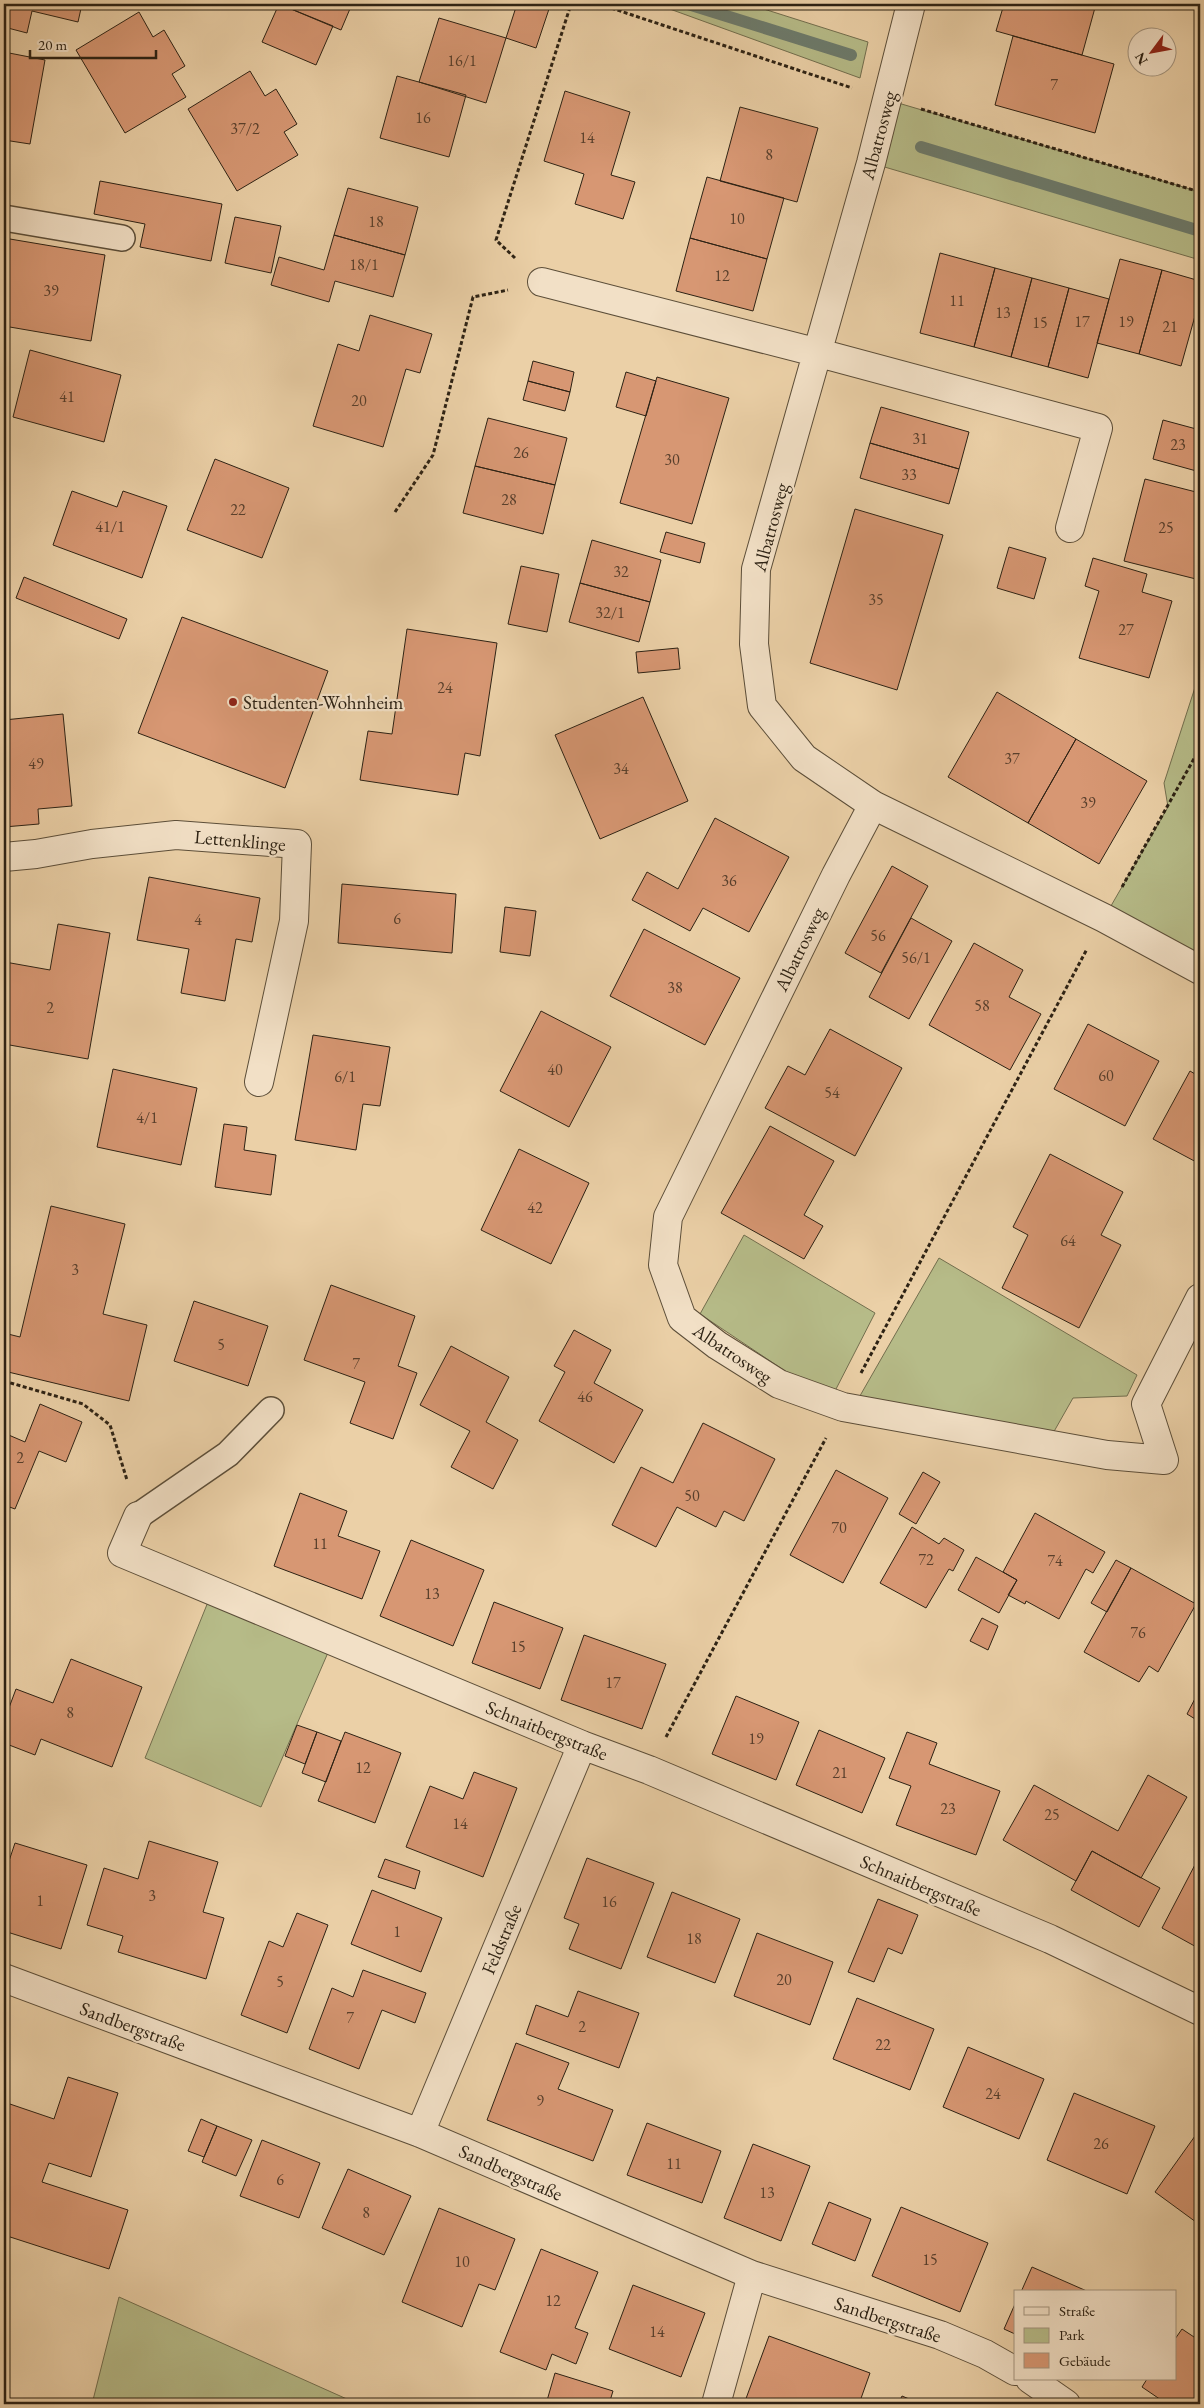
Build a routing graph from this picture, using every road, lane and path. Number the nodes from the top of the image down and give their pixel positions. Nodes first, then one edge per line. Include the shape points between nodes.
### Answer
1 (571, 4) edge
2 (911, 4) edge
3 (4, 218) edge
4 (122, 238) dead end
5 (542, 282) junction
6 (819, 353) junction
7 (395, 512) dead end
8 (1070, 528) dead end
9 (1200, 748) edge
10 (873, 805) junction
11 (4, 857) edge
12 (1104, 918) junction
13 (1200, 970) edge
14 (259, 1082) dead end
15 (1200, 1298) edge
16 (4, 1381) edge
17 (843, 1407) junction
18 (271, 1410) dead end
19 (138, 1516) junction
20 (582, 1745) junction
21 (649, 1770) junction
22 (4, 1978) edge
23 (1200, 2011) edge
24 (420, 2133) junction
25 (752, 2275) junction
26 (1014, 2370) edge
27 (1031, 2380) edge
28 (716, 2404) edge
29 (1066, 2404) edge

1 - 5 path via 496,240
2 - 6 street, Albatrosweg
3 - 4 lane
5 - 6 street
5 - 7 path via 473,298 433,455
6 - 8 street via 1098,428
6 - 10 street, Albatrosweg via 756,569 754,644 762,706 804,758
9 - 12 path
10 - 12 street, Albatrosweg
10 - 17 street, Albatrosweg via 668,1217 663,1265 682,1318 717,1345 779,1384
11 - 14 street, Lettenklinge via 176,834 297,844 294,920
12 - 13 street, Albatrosweg
12 - 17 path
15 - 17 street, Albatrosweg via 1146,1404 1164,1460 1107,1455
16 - 19 path via 83,1404 110,1425
17 - 21 path
18 - 19 lane via 228,1454
19 - 20 street, Schnaitbergstraße via 122,1553
20 - 21 street, Schnaitbergstraße
20 - 24 street, Feldstraße
21 - 23 street, Schnaitbergstraße via 1050,1939
22 - 24 street, Sandbergstraße
24 - 25 street, Sandbergstraße
25 - 26 street, Sandbergstraße via 940,2334
25 - 28 street
27 - 29 street

